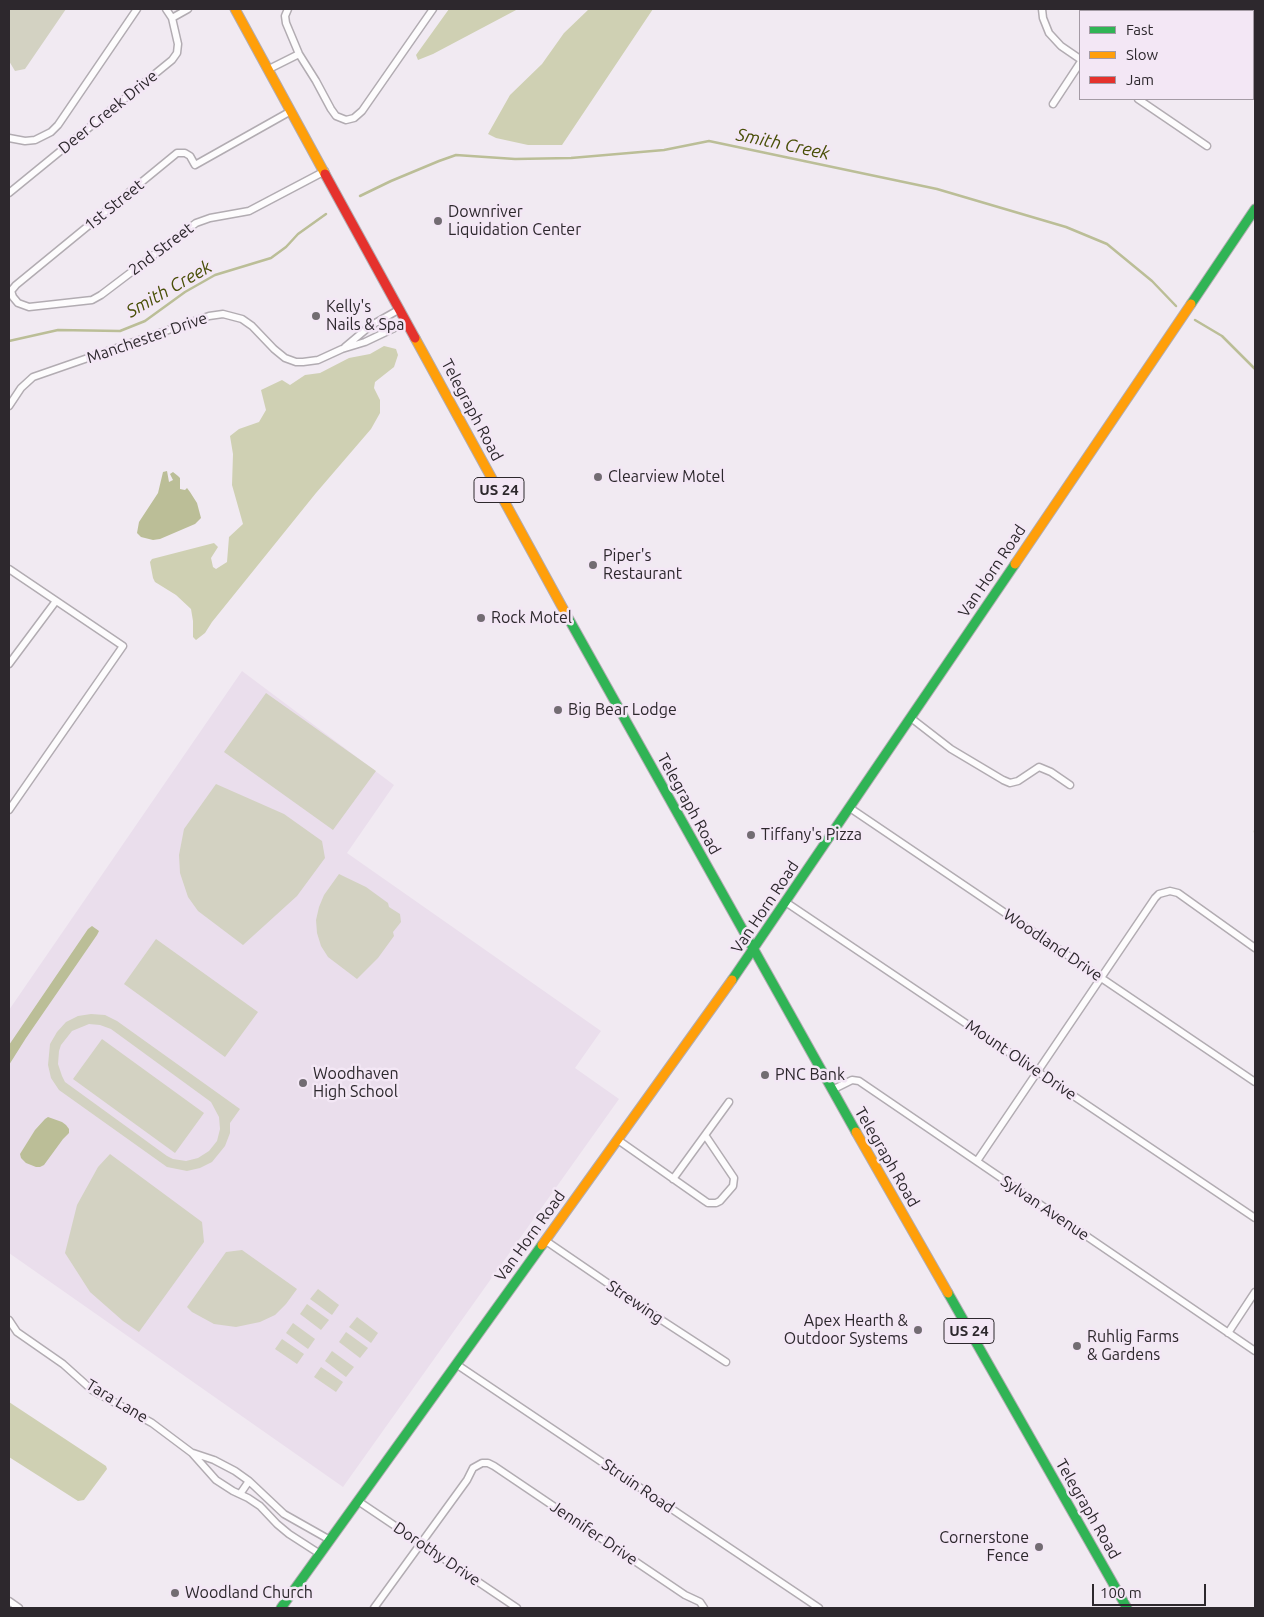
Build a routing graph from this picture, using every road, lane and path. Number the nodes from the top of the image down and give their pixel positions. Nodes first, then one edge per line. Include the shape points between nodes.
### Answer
1 (138, 9) edge
2 (166, 9) edge
3 (188, 9) edge
4 (235, 9) edge
5 (288, 9) edge
6 (433, 9) edge
7 (1042, 9) edge
8 (172, 18) junction
9 (299, 54) junction
10 (1079, 58) edge
11 (1079, 65) edge
12 (269, 69) junction
13 (1139, 100) edge
14 (1053, 104) dead end
15 (291, 111) junction
16 (9, 138) edge
17 (1207, 146) dead end
18 (325, 172) junction
19 (9, 193) edge
20 (1255, 209) edge
21 (84, 301) joint
22 (400, 309) junction
23 (407, 322) junction
24 (342, 349) junction
25 (9, 406) edge
26 (9, 569) edge
27 (56, 601) junction
28 (9, 664) edge
29 (911, 718) junction
30 (1070, 785) dead end
31 (850, 808) junction
32 (9, 810) edge
33 (787, 903) junction
34 (1255, 948) edge
35 (754, 950) junction
36 (1100, 978) junction
37 (1037, 1072) junction
38 (1255, 1082) edge
39 (832, 1090) junction
40 (729, 1102) dead end
41 (705, 1135) junction
42 (618, 1140) junction
43 (977, 1161) junction
44 (673, 1179) junction
45 (1255, 1218) edge
46 (546, 1241) junction
47 (1255, 1292) edge
48 (9, 1320) edge
49 (9, 1332) edge
50 (17, 1332) junction
51 (1228, 1333) junction
52 (1255, 1351) edge
53 (726, 1362) dead end
54 (456, 1364) junction
55 (192, 1453) junction
56 (249, 1482) junction
57 (240, 1494) junction
58 (358, 1501) junction
59 (284, 1514) junction
60 (277, 1524) junction
61 (330, 1540) junction
62 (421, 1543) junction
63 (320, 1554) junction
64 (9, 1601) edge
65 (19, 1608) edge
66 (280, 1608) edge
67 (374, 1608) edge
68 (517, 1608) edge
69 (704, 1608) edge
70 (819, 1608) edge
71 (1127, 1608) edge

1 - 16 street via 58,125 35,140
2 - 8 street, Deer Creek Drive
3 - 8 street
4 - 12 main road, Telegraph Road / US 24
5 - 9 street via 286,23
6 - 9 street via 362,111 350,120 336,116
7 - 10 street via 1049,33
8 - 19 street, Deer Creek Drive via 178,48 172,60
9 - 12 street
11 - 14 street
12 - 15 main road, Telegraph Road / US 24
13 - 17 street
15 - 18 main road, Telegraph Road / US 24
15 - 21 street, 1st Street via 195,164 185,153 177,154 11,291 18,303 29,307
18 - 21 street, 2nd Street via 250,211 196,222 101,296
18 - 22 main road, Telegraph Road / US 24
20 - 29 main road, Van Horn Road
22 - 23 main road, Telegraph Road / US 24
22 - 24 street, Manchester Drive via 370,326
23 - 24 street, Manchester Drive
23 - 35 main road, Telegraph Road / US 24
24 - 25 street, Manchester Drive via 318,360 296,362 279,354 248,322 215,315 40,374 27,382
26 - 27 street
27 - 28 street
27 - 32 street via 123,646
29 - 30 street via 952,749 1010,783 1039,767
29 - 31 main road, Van Horn Road
31 - 33 main road, Van Horn Road
31 - 36 street, Woodland Drive
33 - 35 main road, Van Horn Road
33 - 37 street, Mount Olive Drive
34 - 36 street via 1178,894 1164,892 1155,898
35 - 39 main road, Telegraph Road / US 24
35 - 42 main road, Van Horn Road
36 - 37 street
36 - 38 street, Woodland Drive
37 - 43 street
37 - 45 street, Mount Olive Drive
39 - 43 street, Sylvan Avenue via 852,1080 859,1081
39 - 71 main road, Telegraph Road / US 24
40 - 41 street
41 - 44 street
41 - 44 street via 733,1175 733,1186 720,1201 712,1204
42 - 44 street
42 - 46 main road, Van Horn Road
43 - 51 street, Sylvan Avenue
46 - 53 street, Strewing
46 - 54 main road, Van Horn Road
47 - 51 street
48 - 50 street, Tara Lane
49 - 50 street
50 - 55 street, Tara Lane via 63,1364 92,1390 152,1423
51 - 52 street, Sylvan Avenue
54 - 58 main road, Van Horn Road
54 - 70 street, Struin Road
55 - 56 street, Tara Lane via 214,1460
55 - 57 street, Tara Lane via 216,1480
56 - 57 street
56 - 59 street, Tara Lane
57 - 60 street, Tara Lane via 260,1506
58 - 61 main road, Van Horn Road
58 - 62 street, Dorothy Drive
59 - 60 street
59 - 61 street, Tara Lane
60 - 63 street, Tara Lane
61 - 63 main road, Van Horn Road
62 - 67 street
62 - 68 street, Dorothy Drive
62 - 69 street, Jennifer Drive via 473,1468 488,1463 700,1602
63 - 66 main road, Van Horn Road
64 - 65 street

